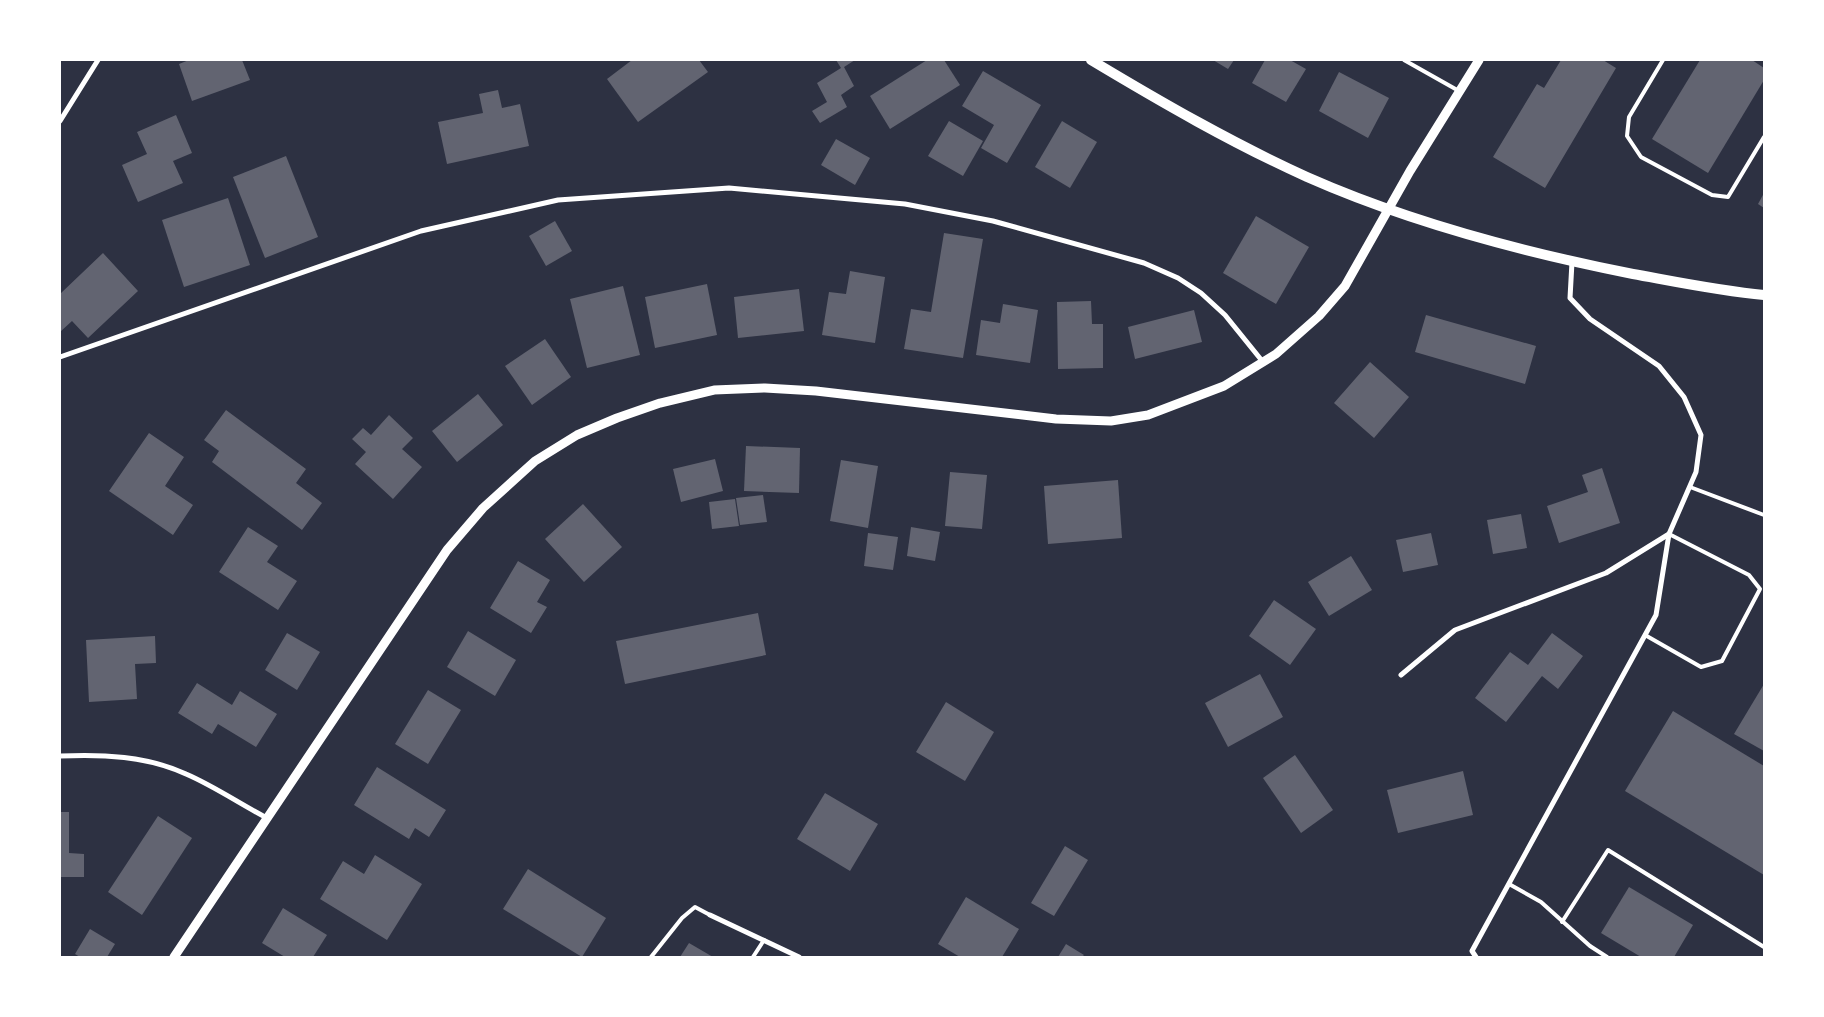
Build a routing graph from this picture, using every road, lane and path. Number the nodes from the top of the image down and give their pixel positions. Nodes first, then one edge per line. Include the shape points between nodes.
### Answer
1 (98, 60) edge
2 (1091, 60) edge
3 (1404, 60) edge
4 (1478, 60) edge
5 (1663, 60) edge
6 (1459, 91) junction
7 (60, 121) edge
8 (1764, 137) edge
9 (1388, 209) junction
10 (1572, 262) junction
11 (1764, 295) edge
12 (60, 357) edge
13 (1264, 362) junction
14 (1690, 487) junction
15 (1764, 514) edge
16 (1669, 534) junction
17 (1645, 635) junction
18 (1401, 675) dead end
19 (60, 756) edge
20 (267, 818) junction
21 (1509, 884) junction
22 (710, 915) joint
23 (1562, 922) junction
24 (764, 940) junction
25 (1764, 947) edge
26 (1472, 951) junction
27 (174, 957) edge
28 (651, 957) edge
29 (753, 957) edge
30 (799, 957) edge
31 (1468, 957) edge
32 (1476, 957) edge
33 (1607, 957) edge

1 - 7 street
2 - 9 main road via 1236,142 1308,177
3 - 6 lane
4 - 6 street
5 - 8 lane via 1630,117 1627,136 1641,157 1712,195 1728,196
6 - 9 street
9 - 10 main road via 1489,241
9 - 13 street via 1345,286 1319,316
10 - 11 main road via 1685,284
10 - 14 street via 1570,298 1590,319 1659,366 1684,397 1701,435 1696,472
12 - 13 street via 421,232 558,200 729,188 905,204 994,221 1144,263 1178,278 1201,293
13 - 20 street via 1224,386 1187,401 1148,415 1111,421 1056,419 816,390 765,388 714,390 660,403 577,436 535,461 483,508 447,550
14 - 15 lane
14 - 16 street
16 - 17 street via 1656,615
16 - 17 lane via 1749,575 1760,589 1722,661 1701,668
16 - 18 street via 1606,573 1455,630
17 - 21 street
19 - 20 street via 105,755 150,762 185,774
20 - 27 street
21 - 23 lane via 1541,902
21 - 26 street
22 - 24 street
22 - 28 lane via 695,907
23 - 25 lane via 1608,850
23 - 33 lane
24 - 29 lane
24 - 30 street
26 - 31 lane
26 - 32 street

